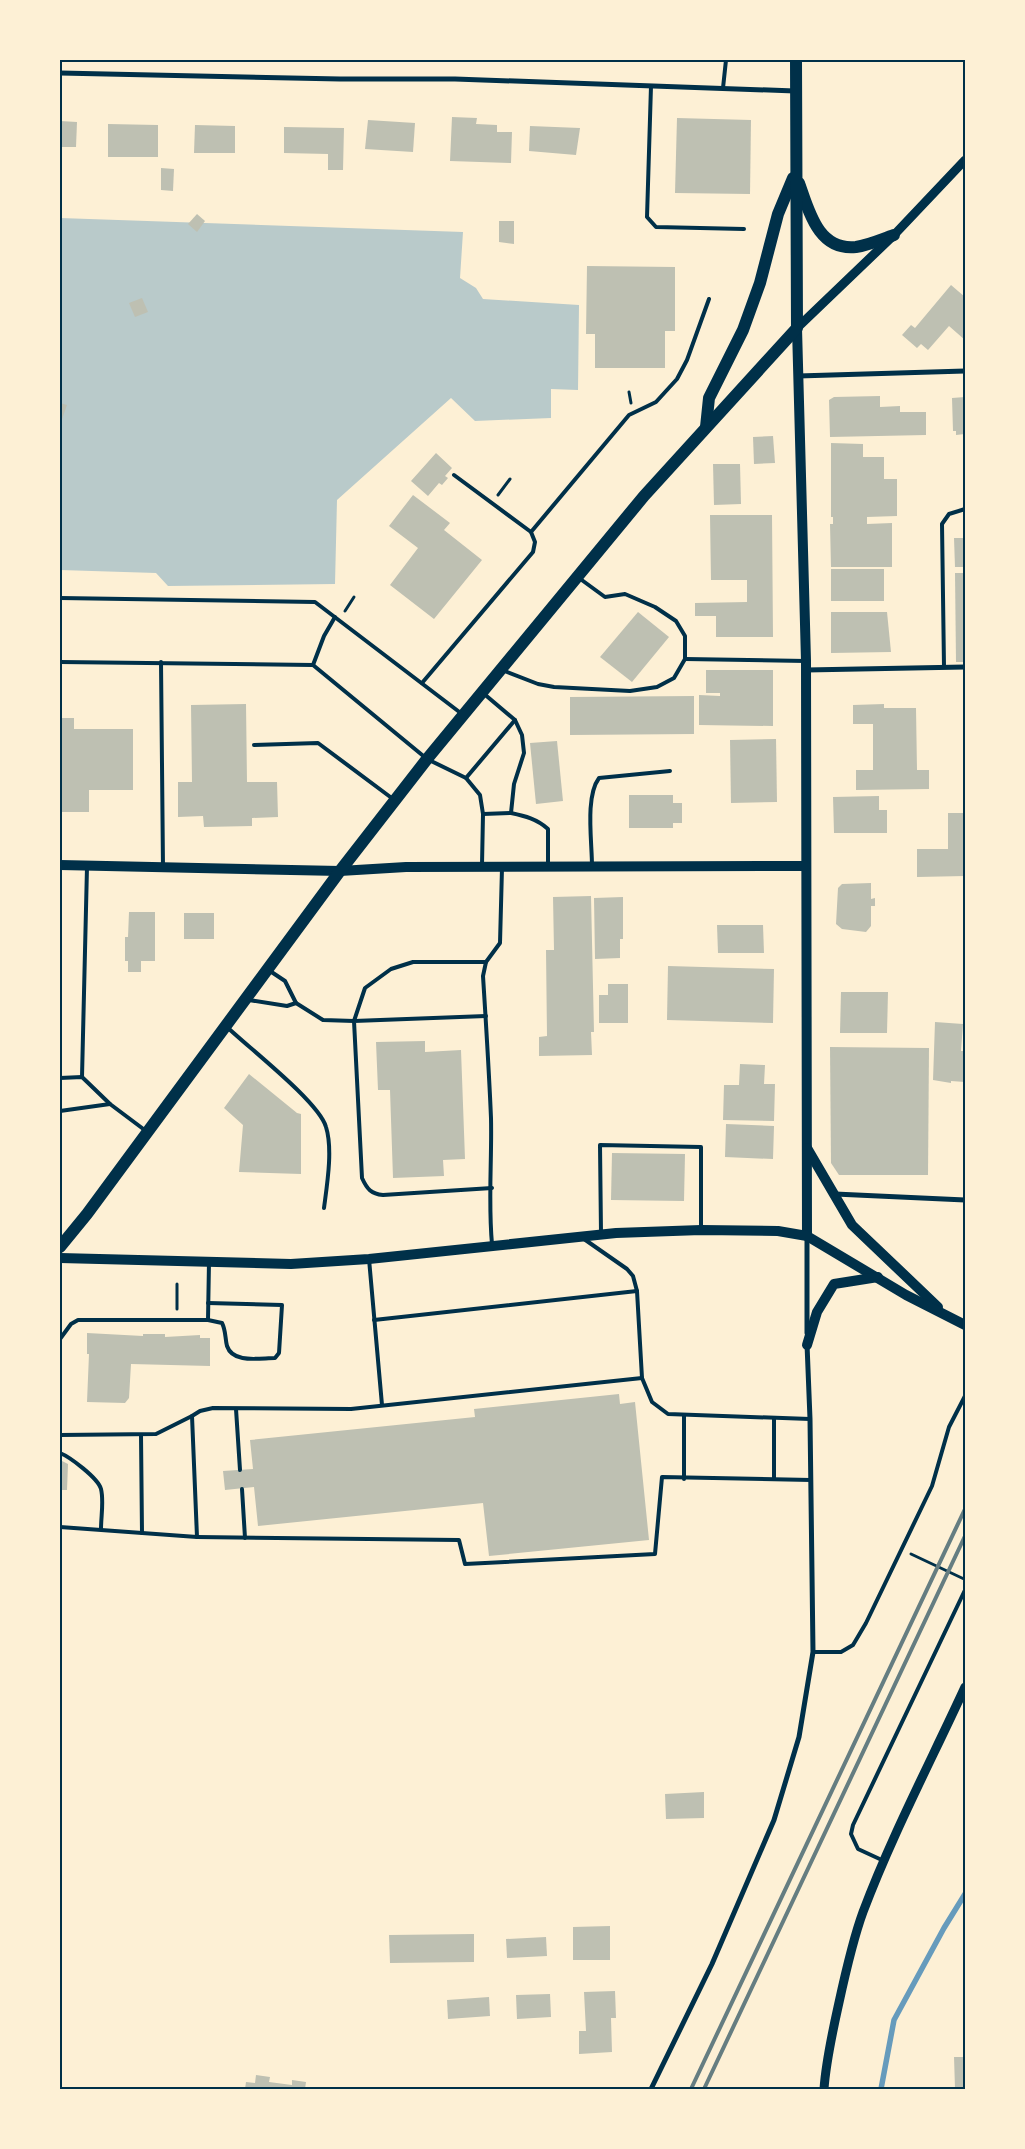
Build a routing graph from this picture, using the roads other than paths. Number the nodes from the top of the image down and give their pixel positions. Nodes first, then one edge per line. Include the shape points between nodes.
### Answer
1 (726, 60) edge
2 (796, 60) edge
3 (60, 73) edge
4 (651, 86) junction
5 (724, 88) junction
6 (796, 95) junction
7 (965, 160) edge
8 (795, 174) junction
9 (744, 229) dead end
10 (894, 235) junction
11 (709, 299) dead end
12 (797, 328) junction
13 (965, 371) edge
14 (798, 376) junction
15 (706, 427) junction
16 (454, 475) dead end
17 (965, 509) edge
18 (531, 532) junction
19 (577, 576) junction
20 (60, 598) edge
21 (337, 618) junction
22 (685, 659) junction
23 (60, 662) edge
24 (161, 662) junction
25 (314, 665) junction
26 (806, 665) junction
27 (944, 667) junction
28 (965, 667) edge
29 (500, 669) junction
30 (422, 683) junction
31 (481, 691) junction
32 (463, 714) junction
33 (515, 720) junction
34 (254, 745) dead end
35 (427, 759) junction
36 (670, 771) dead end
37 (466, 778) junction
38 (395, 800) junction
39 (511, 813) junction
40 (483, 814) junction
41 (60, 865) edge
42 (87, 865) junction
43 (806, 866) junction
44 (163, 867) junction
45 (482, 867) junction
46 (502, 868) junction
47 (548, 868) junction
48 (592, 868) junction
49 (340, 871) junction
50 (486, 962) junction
51 (268, 969) junction
52 (245, 999) junction
53 (296, 1003) junction
54 (486, 1016) junction
55 (354, 1021) junction
56 (226, 1026) junction
57 (60, 1078) edge
58 (82, 1078) junction
59 (110, 1104) junction
60 (60, 1111) edge
61 (147, 1132) junction
62 (806, 1146) junction
63 (492, 1188) junction
64 (834, 1194) junction
65 (965, 1200) edge
66 (324, 1208) dead end
67 (701, 1230) junction
68 (601, 1234) junction
69 (807, 1236) junction
70 (580, 1237) junction
71 (492, 1245) junction
72 (60, 1247) edge
73 (60, 1258) edge
74 (369, 1259) junction
75 (209, 1262) junction
76 (878, 1277) junction
77 (637, 1291) junction
78 (208, 1303) junction
79 (950, 1318) junction
80 (208, 1320) junction
81 (374, 1320) junction
82 (965, 1325) edge
83 (60, 1339) edge
84 (807, 1345) junction
85 (642, 1378) junction
86 (965, 1396) edge
87 (382, 1405) junction
88 (236, 1409) junction
89 (192, 1416) junction
90 (684, 1416) junction
91 (774, 1418) junction
92 (810, 1419) junction
93 (60, 1435) edge
94 (141, 1435) junction
95 (60, 1453) edge
96 (240, 1470) dead end
97 (684, 1479) junction
98 (774, 1479) junction
99 (811, 1480) junction
100 (242, 1489) dead end
101 (60, 1527) edge
102 (101, 1528) junction
103 (142, 1533) junction
104 (197, 1537) junction
105 (245, 1538) junction
106 (965, 1590) edge
107 (813, 1652) junction
108 (965, 1687) edge
109 (884, 1861) junction
110 (651, 2089) edge
111 (824, 2089) edge

1 - 5 lane
2 - 6 main road
3 - 4 street via 455,79
4 - 5 street
4 - 9 lane via 647,217 656,228
5 - 6 street
6 - 8 main road
7 - 10 street
8 - 10 main road via 815,227 832,242 844,247 857,247
8 - 12 main road
8 - 15 main road via 778,214 763,274 743,330 709,398
10 - 12 street
11 - 18 lane via 677,379 656,402 629,415
12 - 14 main road
12 - 15 main road
13 - 14 street
14 - 26 main road
15 - 19 main road
16 - 18 lane
17 - 27 lane via 950,514 942,524
18 - 30 lane via 536,542 533,552
19 - 22 lane via 605,597 625,594 655,606 676,621 685,636
19 - 29 main road
20 - 21 lane via 315,602
21 - 25 lane via 324,636
21 - 30 lane
22 - 26 lane
22 - 29 lane via 674,678 657,687 630,691 554,687
23 - 24 lane
24 - 25 lane
24 - 44 lane
25 - 35 lane
26 - 27 street
26 - 43 main road
27 - 28 street
29 - 31 main road
30 - 32 lane
31 - 32 main road
31 - 33 lane
32 - 35 main road
33 - 37 lane
33 - 39 lane via 522,735 524,753 514,784
34 - 38 lane via 318,744
35 - 37 lane
35 - 38 main road
36 - 48 lane via 599,778 593,786
37 - 40 lane via 480,795
38 - 49 main road
39 - 40 lane
39 - 47 lane via 541,823 548,829
40 - 45 lane
41 - 42 main road
42 - 44 main road
42 - 58 lane
43 - 48 main road
43 - 62 main road
44 - 49 main road
45 - 46 main road
45 - 49 main road
46 - 47 main road
46 - 50 lane via 500,943
47 - 48 main road
49 - 51 main road
50 - 54 lane via 483,976
50 - 55 lane via 413,962 391,970 365,988
51 - 52 main road
51 - 53 lane via 285,981
52 - 53 lane via 287,1006
52 - 56 main road
53 - 55 lane via 323,1020
54 - 55 lane
54 - 63 lane
55 - 63 lane via 362,1178 367,1189 374,1194 383,1194
56 - 61 main road
56 - 66 lane via 312,1104 326,1127 329,1169
57 - 58 lane
58 - 59 lane
59 - 60 lane
59 - 61 lane
61 - 72 main road
62 - 64 main road
62 - 69 main road
63 - 71 lane via 489,1210
64 - 65 street
64 - 79 main road via 852,1225
67 - 68 main road
67 - 68 lane via 701,1147 600,1144
67 - 69 main road via 778,1231
68 - 70 main road
69 - 76 main road
69 - 84 street
70 - 71 main road
70 - 77 lane via 627,1269
71 - 74 main road
73 - 75 main road
74 - 75 main road via 291,1264
74 - 81 lane
75 - 78 lane
76 - 79 main road
76 - 84 main road via 834,1284 817,1312
77 - 81 lane
77 - 85 lane
78 - 80 lane
78 - 80 lane via 282,1305 280,1352 274,1358 232,1355 222,1323
79 - 82 main road
80 - 83 lane via 78,1320 70,1324
81 - 87 lane
84 - 92 street
85 - 87 lane
85 - 90 lane via 652,1402 661,1411
86 - 107 lane via 949,1427 932,1486 853,1645 841,1652
87 - 88 lane via 351,1409
88 - 89 lane via 214,1408
88 - 96 lane
89 - 94 lane via 156,1434
89 - 104 lane
90 - 91 lane
90 - 97 lane
91 - 92 lane
91 - 98 lane
92 - 99 street
93 - 94 lane
94 - 103 lane
95 - 102 lane via 68,1456 98,1483 101,1490
97 - 98 lane
97 - 105 lane via 662,1477 654,1554 465,1564 459,1540
98 - 99 lane
99 - 107 street
100 - 105 lane
101 - 102 lane
102 - 103 lane
103 - 104 lane
104 - 105 lane
106 - 109 lane via 853,1825 851,1834 858,1849
107 - 110 street via 799,1737 774,1820 712,1964
108 - 109 street
109 - 111 street via 848,1961 827,2059

